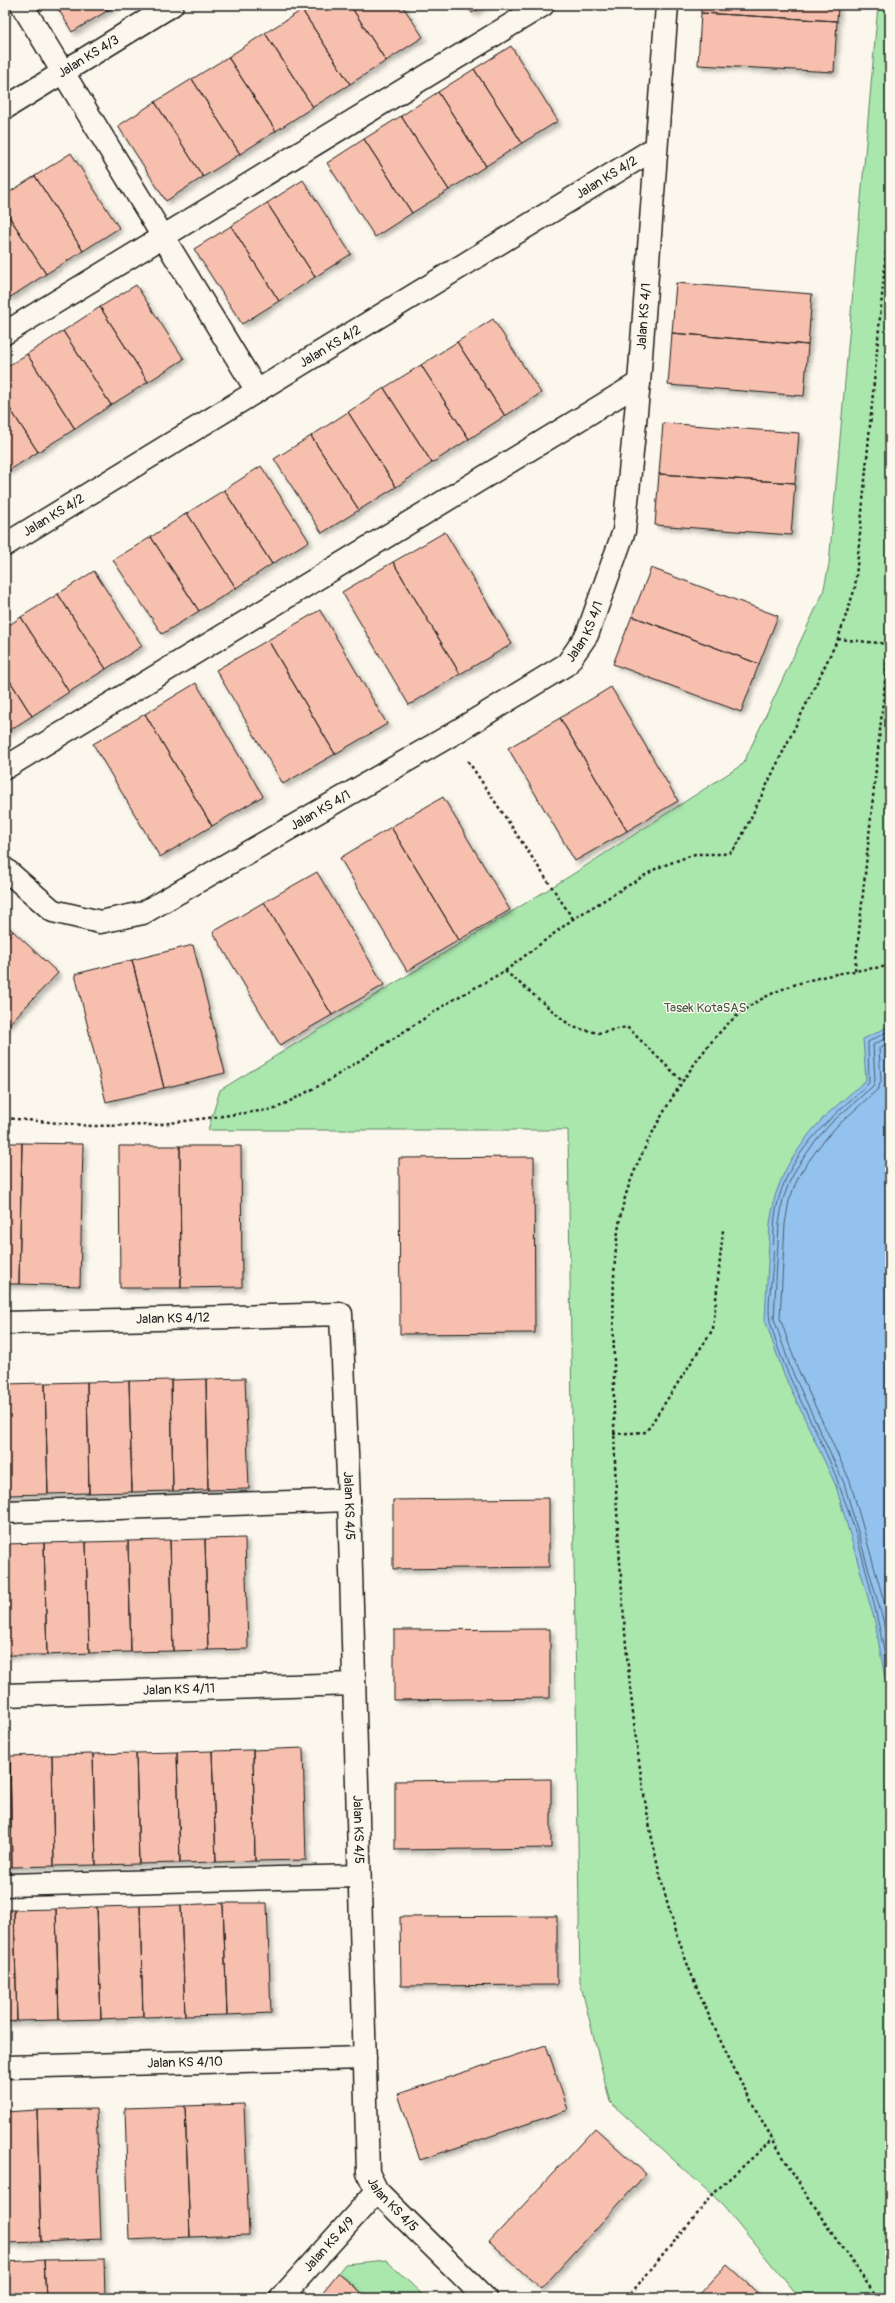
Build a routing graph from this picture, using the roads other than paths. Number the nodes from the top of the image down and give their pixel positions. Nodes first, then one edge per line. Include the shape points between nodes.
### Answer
1 (22, 5) edge
2 (172, 5) edge
3 (543, 5) edge
4 (667, 5) edge
5 (63, 72) junction
6 (5, 108) edge
7 (655, 148) junction
8 (163, 236) junction
9 (5, 333) edge
10 (639, 383) junction
11 (258, 391) junction
12 (5, 545) edge
13 (5, 768) edge
14 (5, 870) edge
15 (341, 1314) joint
16 (5, 1323) edge
17 (349, 1500) junction
18 (5, 1512) edge
19 (354, 1684) junction
20 (5, 1695) edge
21 (360, 1876) junction
22 (5, 1885) edge
23 (365, 2058) junction
24 (5, 2067) edge
25 (377, 2191) junction
26 (281, 2298) edge
27 (485, 2298) edge

1 - 5 street
2 - 5 street, Jalan KS 4/3
3 - 8 street
4 - 7 street, Jalan KS 4/1
5 - 6 street, Jalan KS 4/3
5 - 8 street
7 - 10 street, Jalan KS 4/1
7 - 11 street, Jalan KS 4/2
8 - 9 street
8 - 11 street
10 - 13 street
10 - 14 street, Jalan KS 4/1 via 624,531 588,635 566,664 451,735 143,913 100,922 53,911
11 - 12 street, Jalan KS 4/2
15 - 16 street, Jalan KS 4/12
15 - 17 street, Jalan KS 4/5
17 - 18 street
17 - 19 street, Jalan KS 4/5
19 - 20 street, Jalan KS 4/11
19 - 21 street, Jalan KS 4/5
21 - 22 street
21 - 23 street, Jalan KS 4/5
23 - 24 street, Jalan KS 4/10
23 - 25 street, Jalan KS 4/5 via 368,2173
25 - 26 street, Jalan KS 4/9
25 - 27 street, Jalan KS 4/5

